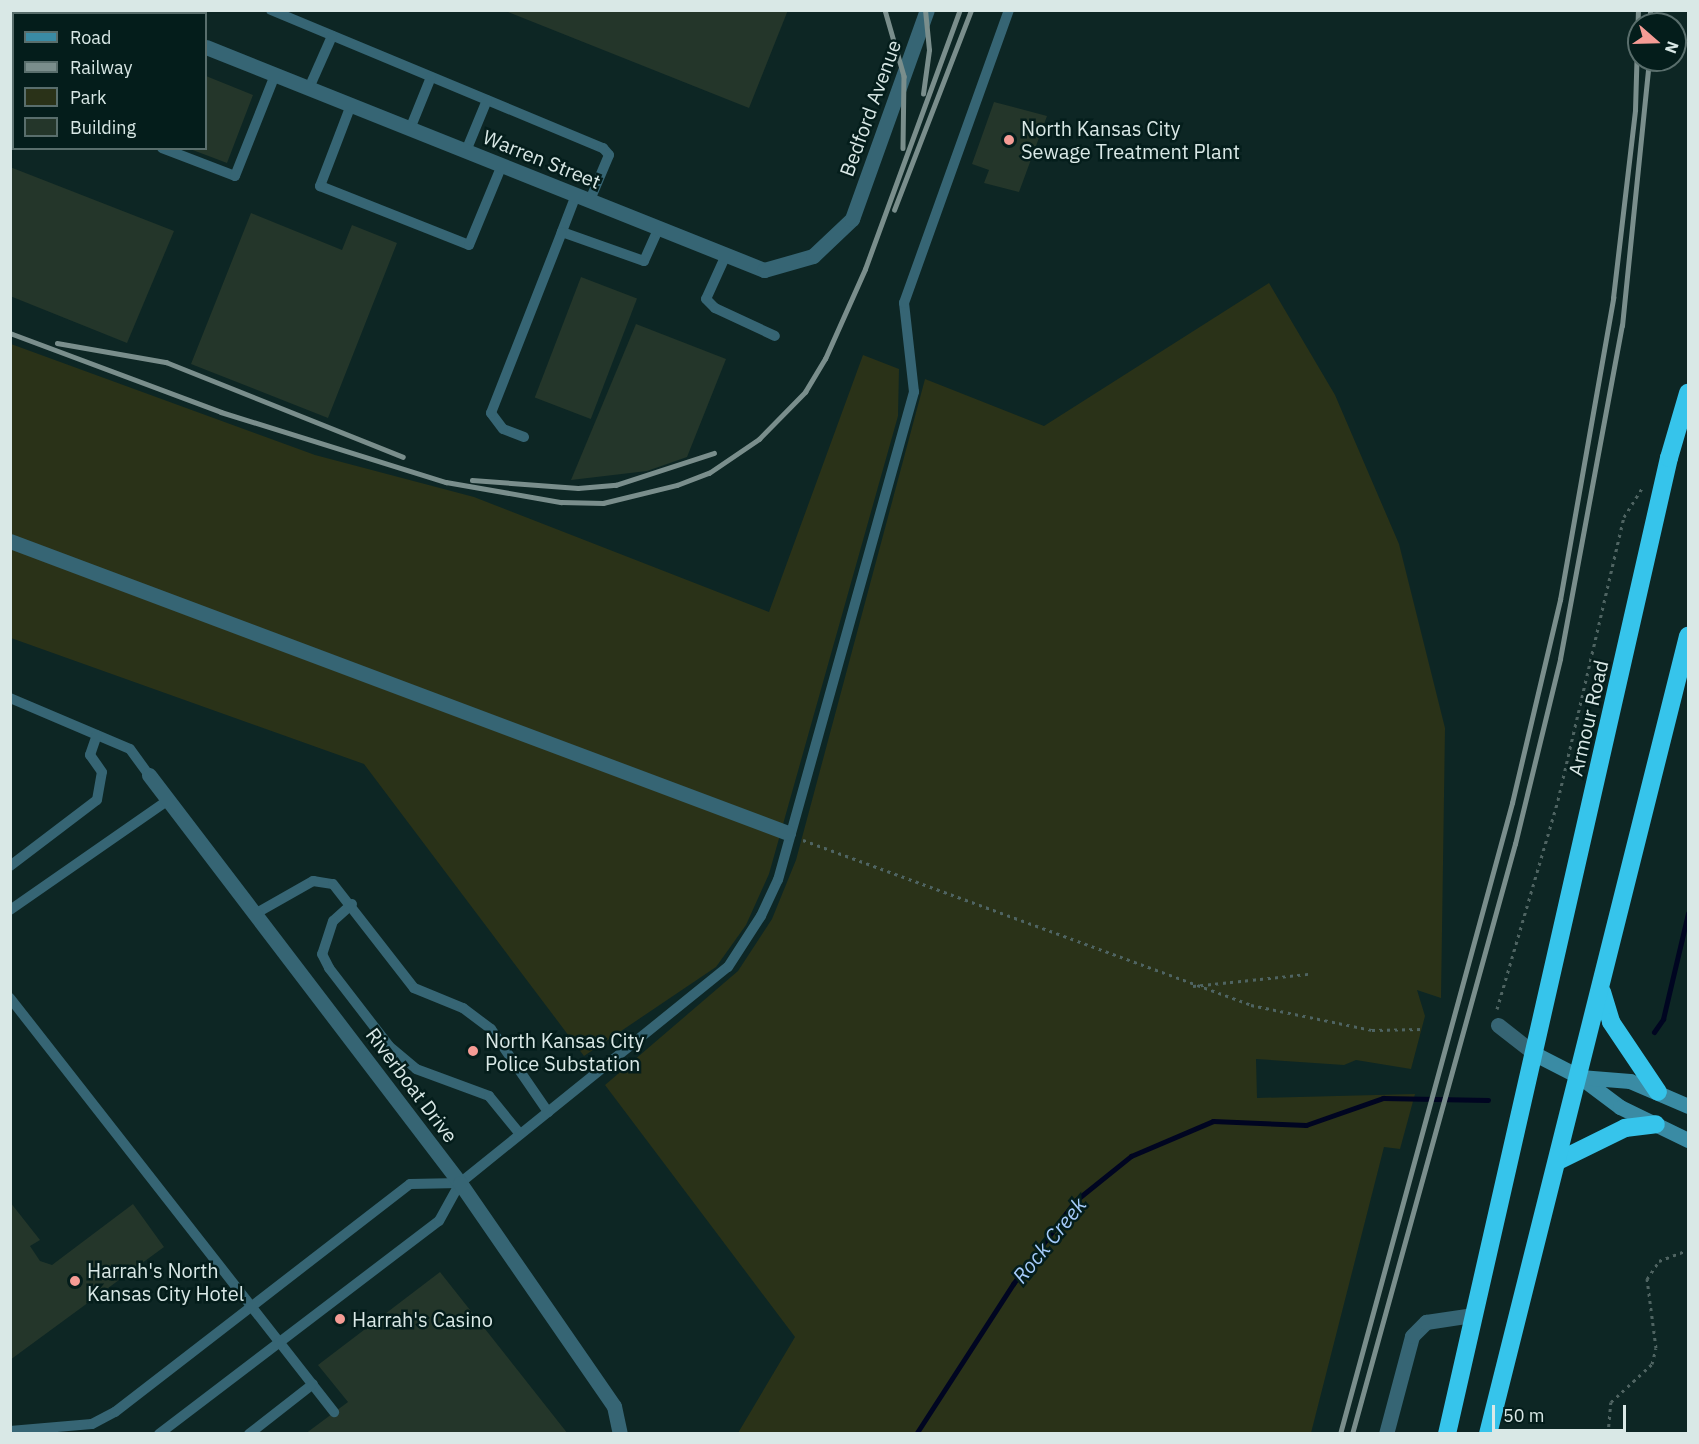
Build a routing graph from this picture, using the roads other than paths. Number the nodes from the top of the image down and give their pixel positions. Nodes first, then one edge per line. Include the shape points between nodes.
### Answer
1 (272, 10) edge
2 (927, 10) edge
3 (1009, 10) edge
4 (332, 36) junction
5 (207, 47) edge
6 (274, 75) junction
7 (431, 77) junction
8 (309, 88) junction
9 (487, 100) junction
10 (351, 105) junction
11 (410, 129) junction
12 (167, 150) edge
13 (466, 151) junction
14 (502, 165) junction
15 (583, 198) junction
16 (852, 219) joint
17 (659, 228) junction
18 (562, 232) junction
19 (726, 255) junction
20 (775, 336) dead end
21 (1689, 393) edge
22 (524, 437) dead end
23 (10, 541) edge
24 (1689, 636) edge
25 (10, 698) edge
26 (97, 735) junction
27 (149, 775) joint
28 (168, 800) junction
29 (788, 833) junction
30 (10, 866) edge
31 (352, 904) junction
32 (10, 910) edge
33 (255, 914) junction
34 (1602, 991) junction
35 (10, 998) edge
36 (1498, 1025) road end
37 (1534, 1054) junction
38 (1581, 1077) junction
39 (1658, 1092) junction
40 (1689, 1106) edge
41 (548, 1112) junction
42 (1656, 1124) junction
43 (520, 1134) junction
44 (1689, 1140) edge
45 (1558, 1161) junction
46 (460, 1183) junction
47 (252, 1307) junction
48 (1473, 1315) junction
49 (280, 1342) junction
50 (313, 1384) junction
51 (334, 1412) dead end
52 (71, 1429) edge
53 (12, 1431) edge
54 (159, 1434) edge
55 (249, 1434) edge
56 (620, 1434) edge
57 (1386, 1434) edge
58 (1447, 1434) edge
59 (1488, 1434) edge

1 - 4 lane
2 - 16 street, Bedford Avenue
3 - 29 lane via 904,303 914,392
4 - 7 lane
4 - 8 lane
5 - 6 street, Warren Street
6 - 8 street, Warren Street
6 - 12 lane via 235,176
7 - 9 lane
7 - 11 lane
8 - 10 street, Warren Street
9 - 13 lane
9 - 15 lane via 603,148 609,154
10 - 11 street, Warren Street
10 - 14 lane via 320,186 469,245
11 - 13 street, Warren Street
13 - 14 street, Warren Street
14 - 15 street, Warren Street
15 - 17 street, Warren Street
15 - 18 lane
16 - 19 street, Warren Street via 824,249 789,265 764,270
17 - 18 lane via 644,261
17 - 19 street, Warren Street
18 - 22 lane via 491,413 503,429
19 - 20 lane via 706,299 715,308
21 - 37 highway, Armour Road via 1669,458
23 - 29 street
24 - 34 highway
25 - 26 lane
26 - 27 lane via 130,749
26 - 30 lane via 90,754 102,772 97,800
27 - 28 street, Riverboat Drive
28 - 32 lane
28 - 33 street, Riverboat Drive
29 - 41 lane via 778,880 728,967
31 - 33 lane via 333,884 314,880
31 - 41 lane via 414,988 463,1008 491,1029
31 - 43 lane via 330,928 322,954 329,968 389,1046 416,1069 489,1096
33 - 46 street, Riverboat Drive
34 - 38 highway
34 - 39 highway via 1611,1022
35 - 47 lane
36 - 37 street
37 - 38 street
37 - 48 highway, Armour Road
38 - 39 street via 1630,1081
38 - 42 street via 1620,1107
38 - 45 highway
39 - 40 street
41 - 43 lane
42 - 44 street
42 - 45 highway via 1603,1136
43 - 46 lane
45 - 59 highway
46 - 47 lane via 410,1185
46 - 49 lane via 439,1221
46 - 56 street, Riverboat Drive via 614,1406
47 - 49 lane
47 - 52 lane via 115,1412 93,1424
48 - 57 street via 1426,1322 1412,1336
48 - 58 highway, Armour Road
49 - 50 lane
49 - 54 lane
50 - 51 lane
50 - 55 lane
52 - 53 lane

